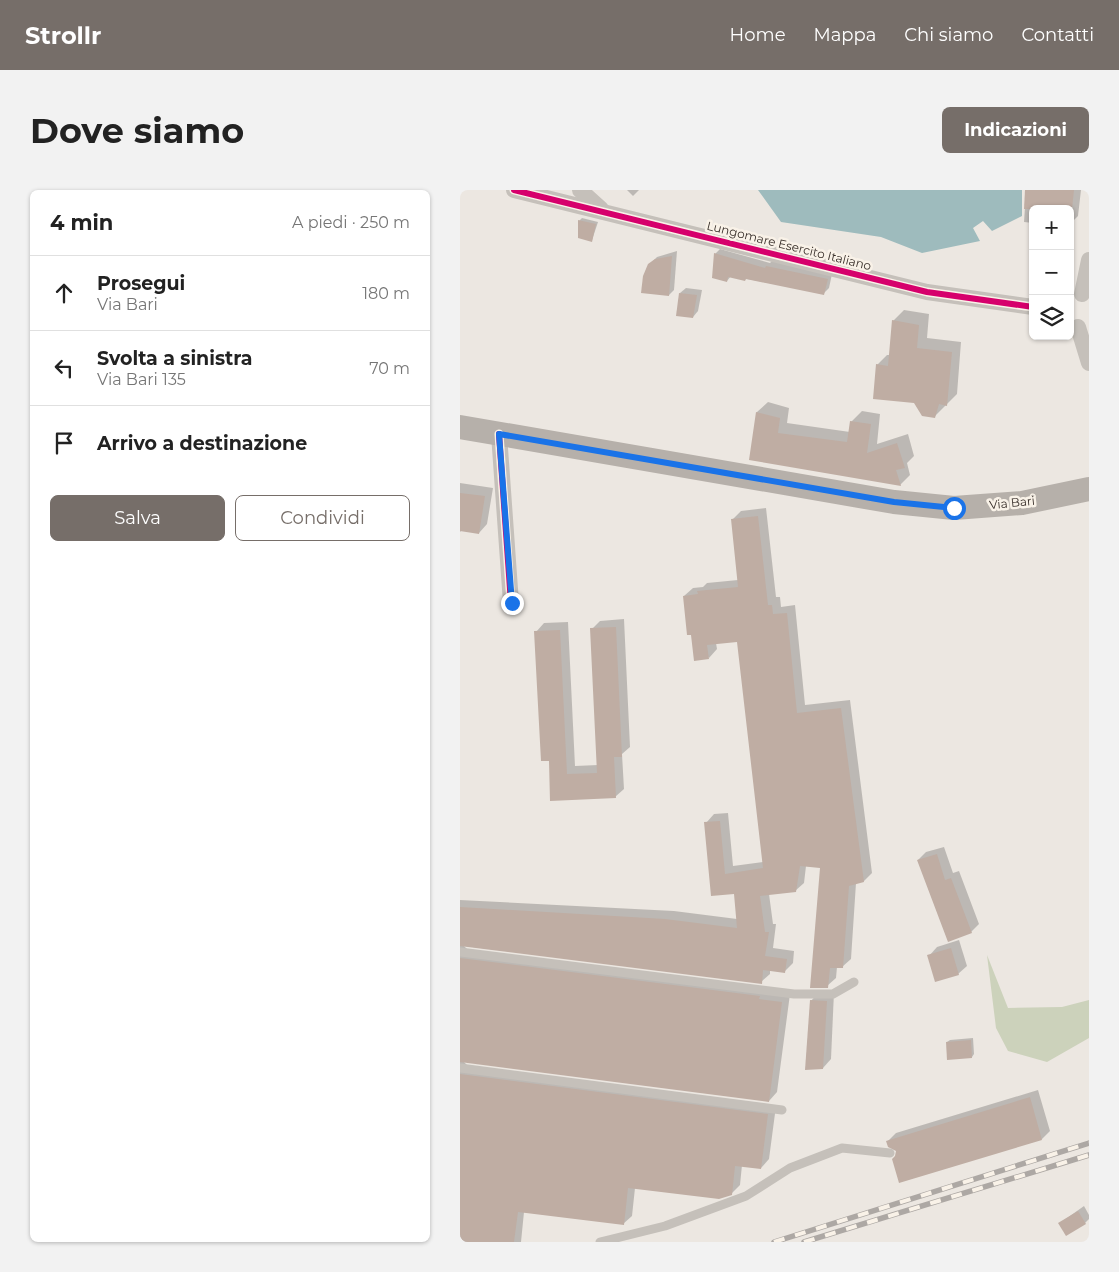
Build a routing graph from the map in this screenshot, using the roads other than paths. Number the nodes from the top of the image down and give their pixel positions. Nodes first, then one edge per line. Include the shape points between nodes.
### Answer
1 (514, 190) edge
2 (580, 190) edge
3 (550, 194) edge
4 (607, 213) junction
5 (1089, 260) edge
6 (1080, 295) edge
7 (1029, 306) edge
8 (1079, 325) edge
9 (1089, 363) edge
10 (460, 427) edge
11 (499, 434) junction
12 (1089, 490) edge
13 (512, 603) dead end
14 (460, 952) edge
15 (854, 982) dead end
16 (460, 1068) edge
17 (782, 1110) dead end
18 (890, 1153) dead end
19 (600, 1242) edge

1 - 3 street, Lungomare Esercito Italiano
2 - 4 street
3 - 4 street, Lungomare Esercito Italiano
4 - 7 street, Lungomare Esercito Italiano via 928,292
5 - 6 street
8 - 9 street
10 - 11 main road, Via Bari
11 - 12 main road, Via Bari via 894,502 954,508 1022,503
11 - 13 street
14 - 15 lane via 794,994 833,994
16 - 17 lane
18 - 19 lane via 842,1148 790,1168 746,1196 665,1226

